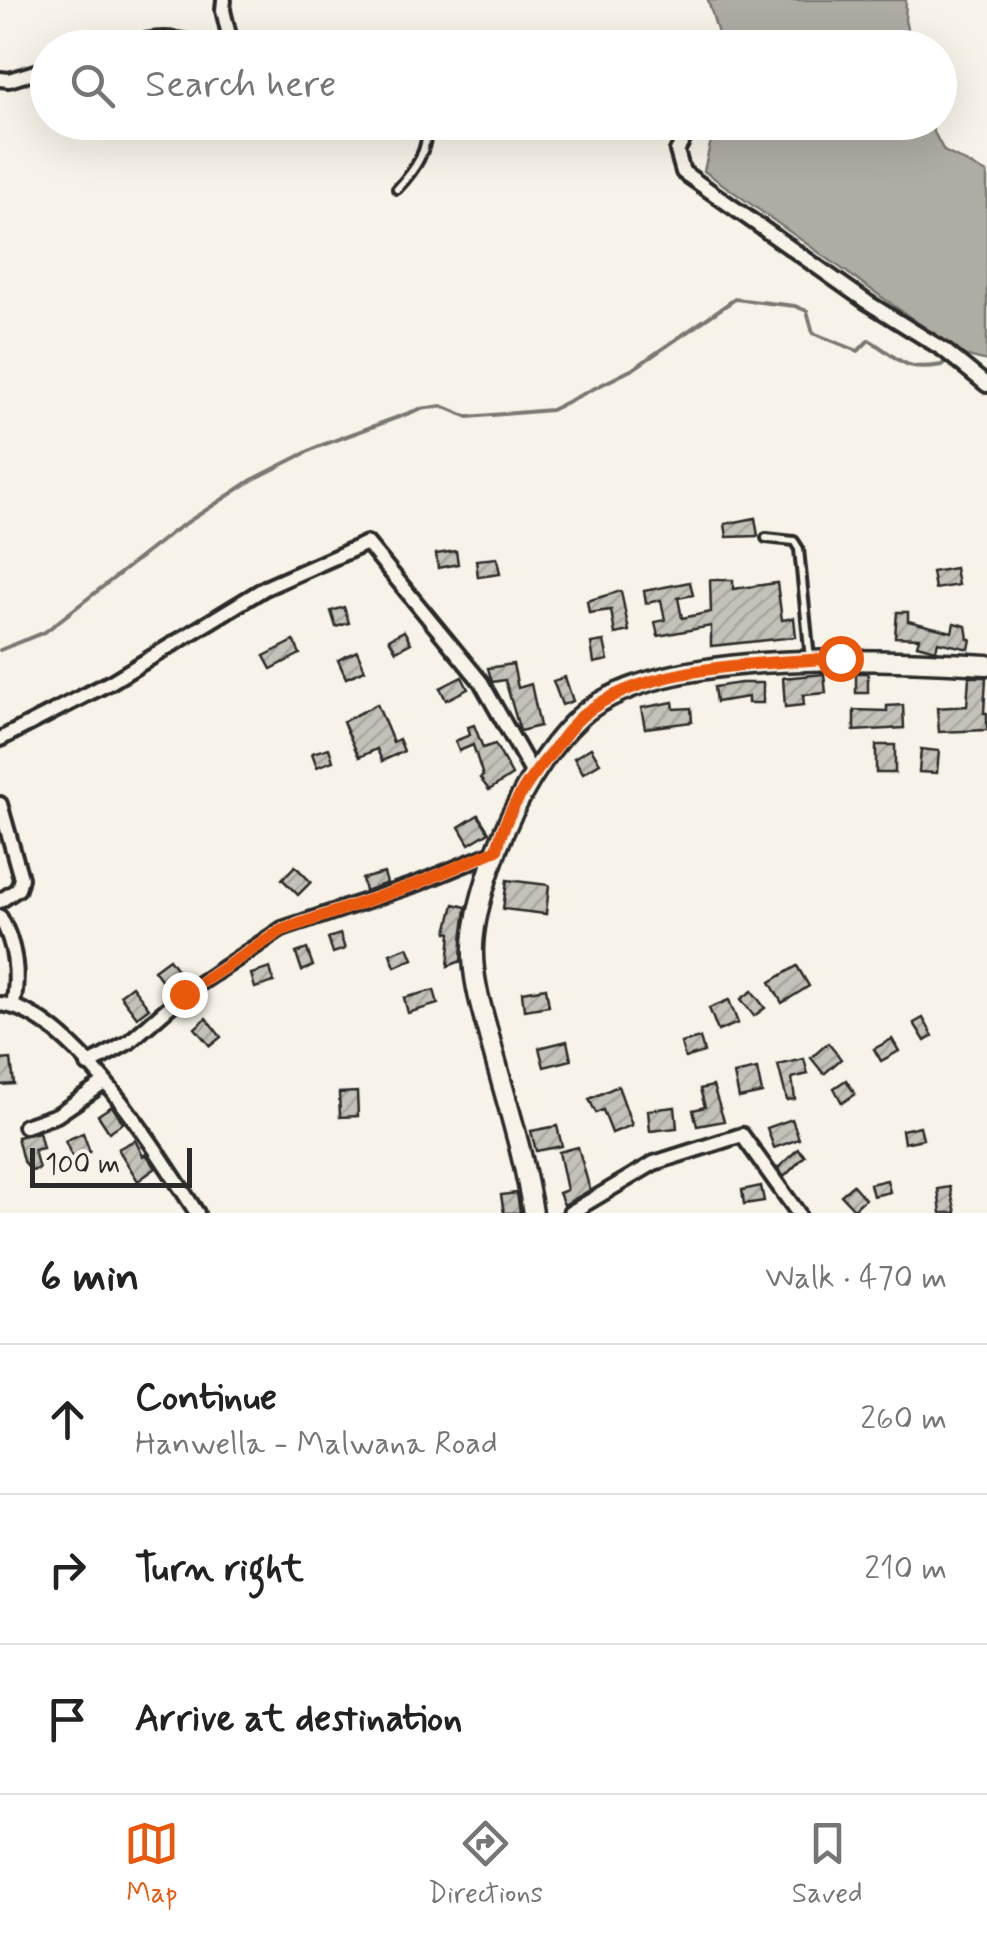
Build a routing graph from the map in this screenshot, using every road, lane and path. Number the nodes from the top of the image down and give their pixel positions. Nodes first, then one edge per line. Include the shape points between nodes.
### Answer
1 (224, 0) edge
2 (228, 30) edge
3 (30, 74) edge
4 (3, 83) edge
5 (424, 140) edge
6 (682, 140) edge
7 (396, 189) dead end
8 (987, 385) edge
9 (766, 538) dead end
10 (810, 660) junction
11 (987, 666) edge
12 (0, 739) edge
13 (533, 774) junction
14 (0, 804) edge
15 (497, 850) junction
16 (0, 901) edge
17 (0, 917) edge
18 (6, 1005) edge
19 (88, 1064) junction
20 (104, 1083) junction
21 (25, 1126) dead end
22 (196, 1213) edge
23 (533, 1213) edge
24 (570, 1213) edge
25 (798, 1213) edge

1 - 2 street
3 - 4 street
5 - 7 lane via 413,172
6 - 8 street via 677,150 683,172
9 - 10 lane via 794,541 799,550
10 - 11 street
10 - 13 street via 679,676 624,690 581,716
12 - 13 street via 111,682 265,588 367,543 480,682
13 - 15 street
14 - 16 street via 21,878 18,889
15 - 19 street via 282,930 184,994 129,1042
15 - 23 street via 473,945 476,986
17 - 18 street via 12,939 16,990
18 - 19 street via 40,1016
19 - 20 street
20 - 21 street via 57,1115
20 - 22 street via 142,1127
24 - 25 street via 654,1163 742,1135

